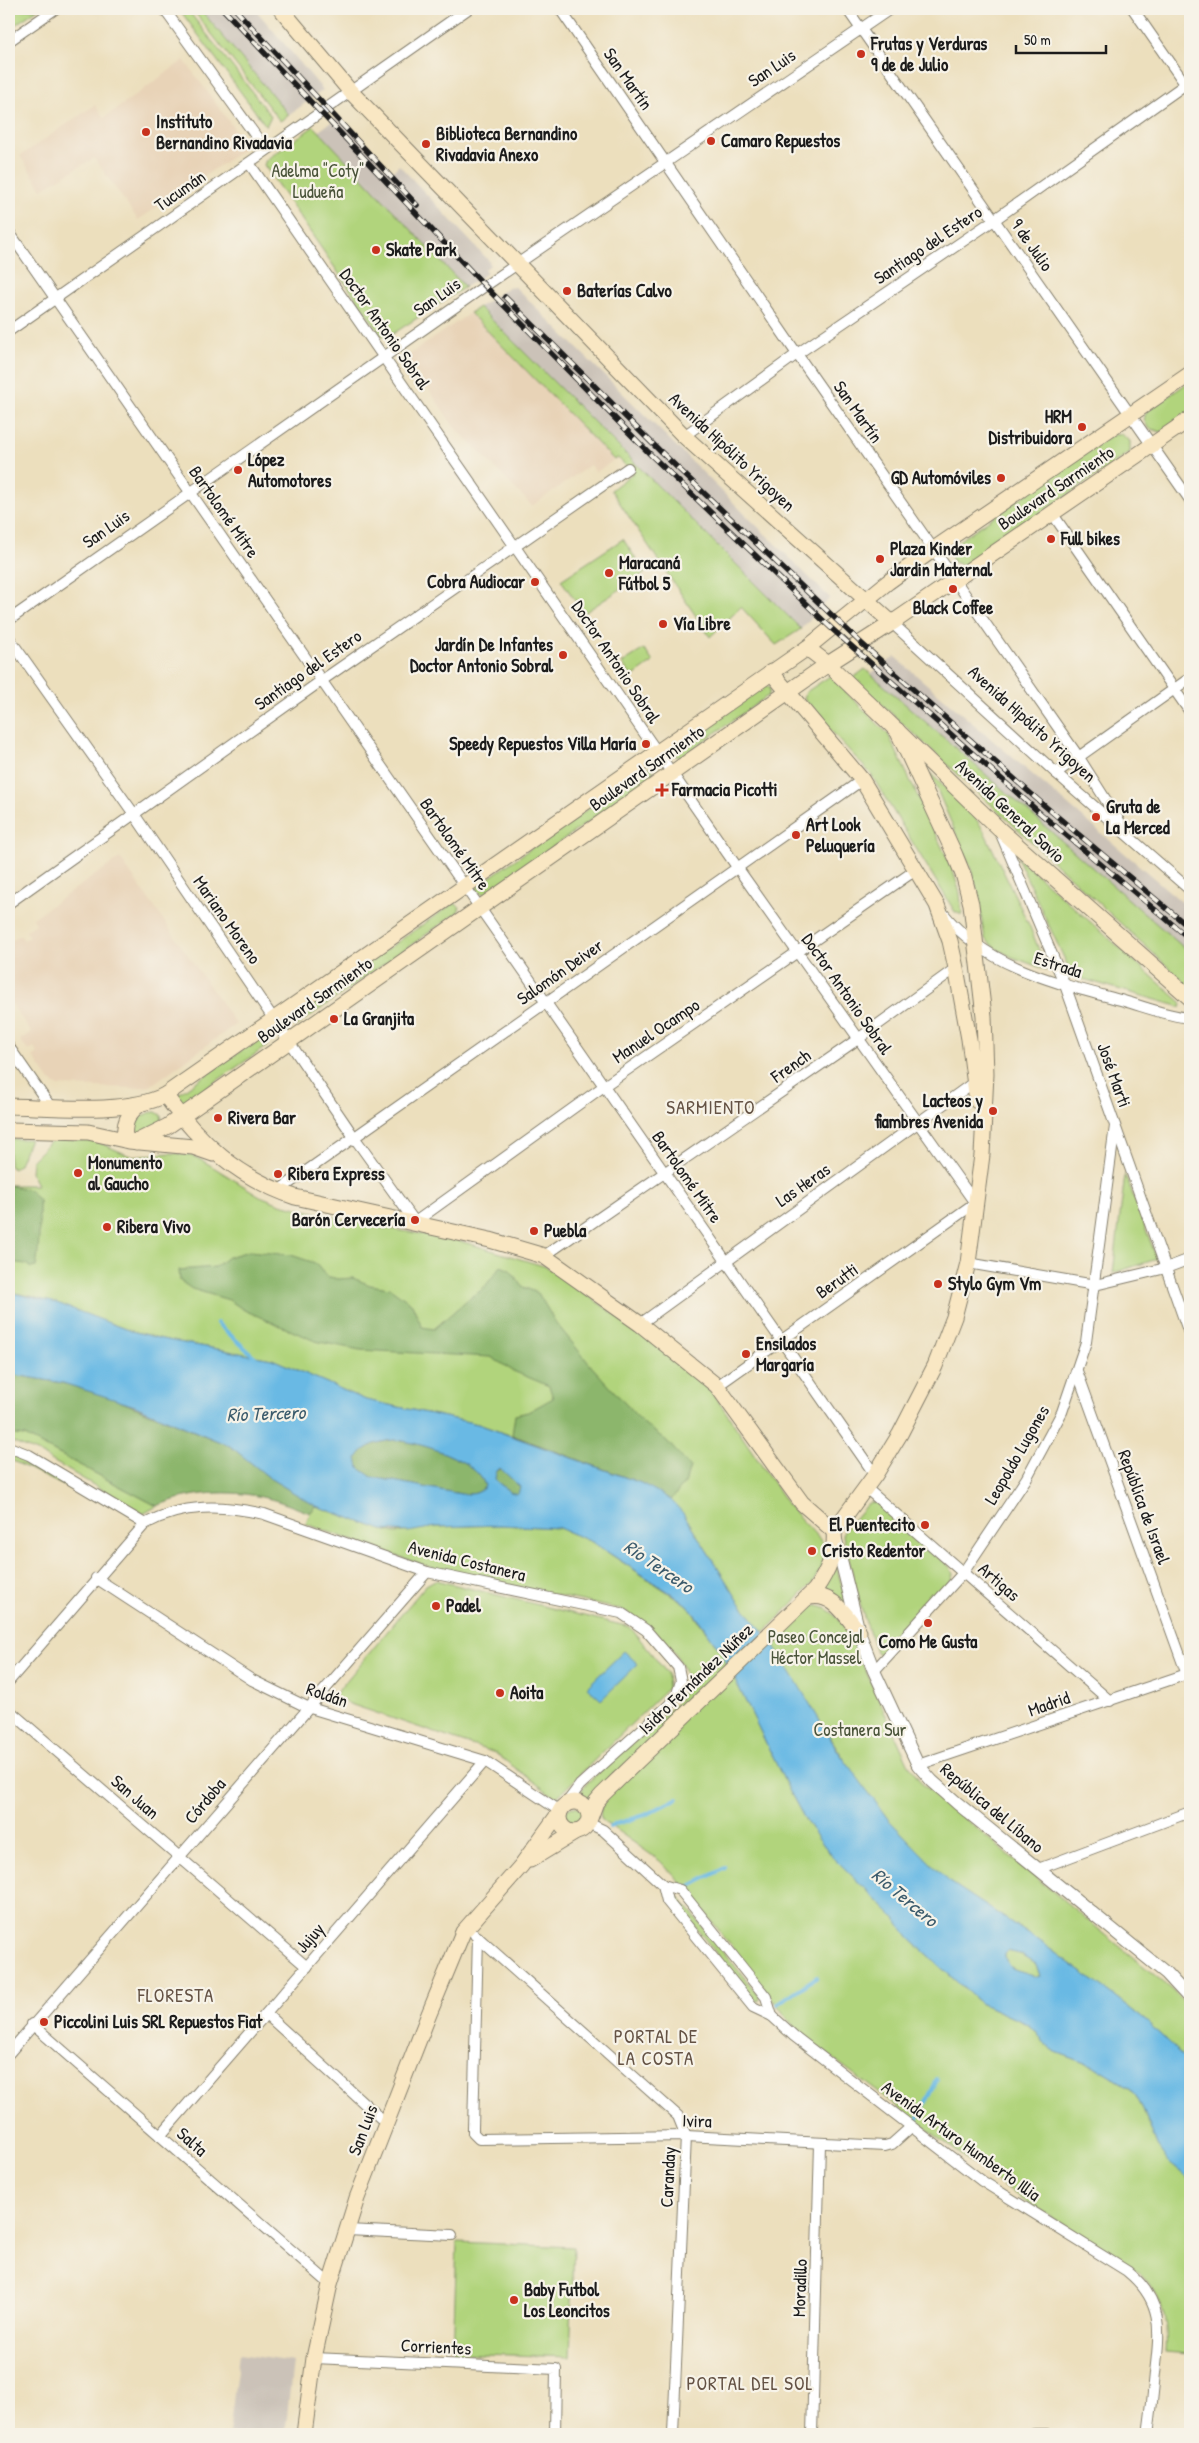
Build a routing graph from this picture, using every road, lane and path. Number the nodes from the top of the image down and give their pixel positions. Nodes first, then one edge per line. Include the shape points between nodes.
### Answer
1 (55, 9) edge
2 (164, 9) edge
3 (280, 9) edge
4 (468, 9) edge
5 (560, 9) edge
6 (847, 9) edge
7 (890, 9) edge
8 (1133, 9) edge
9 (861, 29) junction
10 (9, 40) edge
11 (1189, 85) edge
12 (350, 91) junction
13 (266, 150) junction
14 (667, 162) junction
15 (249, 163) junction
16 (994, 220) junction
17 (9, 232) edge
18 (516, 265) junction
19 (55, 298) junction
20 (9, 331) edge
21 (797, 354) junction
22 (385, 357) junction
23 (1190, 374) edge
24 (1131, 416) junction
25 (1190, 419) edge
26 (684, 436) junction
27 (1152, 445) junction
28 (628, 468) dead end
29 (190, 493) junction
30 (1190, 500) edge
31 (1052, 513) junction
32 (516, 545) junction
33 (934, 549) junction
34 (956, 580) junction
35 (866, 600) junction
36 (9, 620) edge
37 (892, 623) junction
38 (9, 638) edge
39 (807, 648) junction
40 (828, 664) junction
41 (771, 672) junction
42 (1190, 678) edge
43 (321, 680) junction
44 (1174, 689) junction
45 (787, 694) junction
46 (1190, 712) edge
47 (897, 730) junction
48 (657, 752) junction
49 (1078, 756) junction
50 (672, 773) junction
51 (1056, 773) junction
52 (862, 780) junction
53 (134, 814) junction
54 (999, 829) junction
55 (1128, 835) junction
56 (737, 868) junction
57 (917, 869) junction
58 (464, 886) junction
59 (1190, 890) edge
60 (9, 903) edge
61 (937, 904) junction
62 (480, 909) junction
63 (977, 947) junction
64 (798, 953) junction
65 (956, 968) junction
66 (1065, 985) junction
67 (1190, 998) edge
68 (545, 1002) junction
69 (275, 1018) junction
70 (1190, 1018) edge
71 (858, 1039) junction
72 (290, 1041) junction
73 (9, 1048) edge
74 (981, 1078) junction
75 (604, 1086) junction
76 (165, 1095) junction
77 (139, 1105) junction
78 (9, 1106) edge
79 (50, 1106) junction
80 (180, 1116) junction
81 (920, 1123) junction
82 (1115, 1126) junction
83 (9, 1130) edge
84 (354, 1137) junction
85 (130, 1141) junction
86 (217, 1155) junction
87 (664, 1173) junction
88 (278, 1191) junction
89 (975, 1202) junction
90 (415, 1222) junction
91 (544, 1256) junction
92 (1190, 1259) edge
93 (726, 1260) junction
94 (968, 1263) junction
95 (1166, 1268) junction
96 (1095, 1285) junction
97 (640, 1324) junction
98 (1190, 1336) edge
99 (782, 1340) junction
100 (1077, 1371) junction
101 (717, 1386) junction
102 (9, 1447) edge
103 (875, 1475) junction
104 (866, 1488) junction
105 (145, 1524) junction
106 (834, 1531) junction
107 (427, 1572) junction
108 (963, 1573) junction
109 (96, 1578) junction
110 (803, 1602) junction
111 (859, 1632) junction
112 (874, 1671) junction
113 (1189, 1676) edge
114 (9, 1681) edge
115 (1110, 1701) junction
116 (307, 1707) junction
117 (9, 1710) edge
118 (485, 1761) junction
119 (918, 1765) junction
120 (602, 1795) junction
121 (565, 1807) junction
122 (1190, 1812) edge
123 (589, 1822) junction
124 (576, 1832) junction
125 (180, 1857) junction
126 (521, 1866) junction
127 (1038, 1868) junction
128 (663, 1885) junction
129 (472, 1932) junction
130 (307, 1967) junction
131 (1190, 1999) edge
132 (266, 2014) junction
133 (772, 2016) junction
134 (32, 2024) junction
135 (9, 2053) edge
136 (386, 2123) junction
137 (911, 2127) junction
138 (160, 2136) junction
139 (686, 2136) junction
140 (820, 2144) junction
141 (347, 2230) junction
142 (452, 2235) dead end
143 (330, 2284) junction
144 (314, 2358) junction
145 (304, 2434) edge
146 (555, 2434) edge
147 (673, 2434) edge
148 (812, 2434) edge
149 (1034, 2434) edge
150 (1046, 2434) edge
151 (1148, 2434) edge

1 - 10 street
2 - 13 street
3 - 12 main road, Avenida Hipólito Yrigoyen
4 - 12 street, Tucumán
5 - 14 street, San Martín
6 - 9 street, 9 de Julio
7 - 9 street, San Luis
8 - 11 street
9 - 14 street, San Luis
9 - 16 street, 9 de Julio
11 - 16 street, Santiago del Estero
12 - 13 street, Tucumán
12 - 18 main road, Avenida Hipólito Yrigoyen
13 - 15 street, Tucumán
14 - 18 street, San Luis
14 - 21 street, San Martín
15 - 19 street, Tucumán
15 - 22 street, Doctor Antonio Sobral
16 - 21 street, Santiago del Estero
16 - 24 street, 9 de Julio
17 - 19 street, Bartolomé Mitre
18 - 22 street, San Luis
18 - 26 main road, Avenida Hipólito Yrigoyen
19 - 20 street, Tucumán
19 - 29 street, Bartolomé Mitre
21 - 26 street, Santiago del Estero
21 - 33 street, San Martín
22 - 29 street, San Luis
22 - 32 street, Doctor Antonio Sobral
23 - 24 main road, Boulevard Sarmiento
24 - 27 street, 9 de Julio
24 - 33 main road, Boulevard Sarmiento
25 - 27 main road, Boulevard Sarmiento
26 - 35 main road, Avenida Hipólito Yrigoyen
27 - 30 street, 9 de Julio
27 - 31 main road, Boulevard Sarmiento
28 - 32 street, Santiago del Estero
29 - 36 street, San Luis
29 - 43 street, Bartolomé Mitre
31 - 34 main road, Boulevard Sarmiento
31 - 44 street
32 - 43 street, Santiago del Estero
32 - 48 street, Doctor Antonio Sobral
33 - 34 street, San Martín
33 - 35 main road, Boulevard Sarmiento
34 - 37 main road, Boulevard Sarmiento
34 - 49 street, San Martín
35 - 37 main road, Avenida Hipólito Yrigoyen
35 - 39 main road, Boulevard Sarmiento
37 - 40 main road, Boulevard Sarmiento
37 - 51 street, Avenida Hipólito Yrigoyen
38 - 53 street, Mariano Moreno
39 - 40 main road, Avenida General Savio
39 - 41 main road, Boulevard Sarmiento
40 - 45 main road, Boulevard Sarmiento
40 - 47 main road, Avenida General Savio
41 - 45 main road
41 - 48 main road, Boulevard Sarmiento
42 - 44 street
43 - 53 street, Santiago del Estero
43 - 58 street, Bartolomé Mitre
44 - 46 street
44 - 49 street
45 - 50 main road, Boulevard Sarmiento
45 - 52 main road
47 - 54 main road, Avenida General Savio
47 - 63 main road via 964,877
48 - 50 street, Doctor Antonio Sobral
48 - 58 main road, Boulevard Sarmiento
49 - 51 street
49 - 55 street, San Martín
50 - 56 street, Doctor Antonio Sobral
50 - 62 main road, Boulevard Sarmiento
51 - 55 street, Avenida Hipólito Yrigoyen
52 - 56 street, Salomón Deiver
52 - 57 main road
53 - 60 street, Santiago del Estero
53 - 69 street, Mariano Moreno
54 - 66 street, José Marti
54 - 67 main road, Avenida General Savio
55 - 59 street, Avenida Hipólito Yrigoyen
56 - 64 street, Doctor Antonio Sobral
56 - 68 street, Salomón Deiver
57 - 61 main road
57 - 64 street, Manuel Ocampo
58 - 62 street, Bartolomé Mitre
58 - 69 main road, Boulevard Sarmiento
61 - 63 street, Estrada via 951,923
61 - 65 main road
62 - 68 street, Bartolomé Mitre
62 - 72 main road, Boulevard Sarmiento
63 - 66 street, Estrada via 1013,966
63 - 74 main road via 984,1016
64 - 71 street, Doctor Antonio Sobral
64 - 75 street, Manuel Ocampo
65 - 71 street, French
65 - 74 main road
66 - 70 street, Estrada
66 - 82 street, José Marti
68 - 75 street, Bartolomé Mitre
68 - 84 street, Salomón Deiver
69 - 72 street, Mariano Moreno
69 - 76 main road, Boulevard Sarmiento
71 - 81 street, Doctor Antonio Sobral
71 - 87 street, French
72 - 80 main road, Boulevard Sarmiento
72 - 84 street, Mariano Moreno
73 - 79 street
74 - 81 street, Las Heras
74 - 89 main road via 982,1155
75 - 87 street, Bartolomé Mitre
75 - 90 street, Manuel Ocampo
76 - 77 main road, Boulevard Sarmiento
76 - 80 main road
77 - 79 main road
77 - 85 main road via 128,1117 124,1132
78 - 79 main road
80 - 85 main road, Boulevard Sarmiento via 158,1132
80 - 86 main road
81 - 89 street, Doctor Antonio Sobral
81 - 93 street, Las Heras
82 - 95 street, José Marti
82 - 96 street, Leopoldo Lugones
83 - 85 main road via 88,1132
84 - 88 street, Salomón Deiver
84 - 90 street, Mariano Moreno
85 - 86 main road via 193,1147
86 - 88 main road via 260,1184
87 - 91 street, French
87 - 93 street, Bartolomé Mitre
88 - 90 main road
89 - 94 main road
89 - 99 street, Berutti
90 - 91 main road
91 - 97 main road
92 - 95 street
93 - 97 street, Las Heras
93 - 99 street, Bartolomé Mitre
94 - 96 street
94 - 103 main road via 954,1317 935,1366
95 - 96 street
95 - 98 street, José Marti
96 - 100 street, Leopoldo Lugones via 1086,1342
97 - 101 main road
99 - 101 street, Berutti
99 - 103 street, Bartolomé Mitre
100 - 108 street, Leopoldo Lugones via 1062,1412 1039,1457
100 - 113 street, República de Israel
101 - 106 main road via 802,1503
102 - 105 street via 29,1455
103 - 104 main road
104 - 106 main road
104 - 108 street, Artigas
105 - 107 street, Avenida Costanera via 173,1512 196,1507 240,1508
105 - 109 street
106 - 110 main road, Isidro Fernández Núñez via 830,1564
106 - 111 street, República del Líbano
107 - 116 street, Córdoba
107 - 121 street, Avenida Costanera via 621,1613 640,1624 678,1667 680,1688 669,1705 580,1785
108 - 112 street, Leopoldo Lugones
108 - 115 street, Artigas
109 - 114 street
109 - 116 street, Roldán via 252,1680
110 - 111 main road via 821,1596 831,1600
110 - 120 main road, Isidro Fernández Núñez
111 - 112 street, República del Líbano
112 - 119 street, República del Líbano
113 - 115 street, Madrid
115 - 119 street, Madrid
116 - 118 street, Roldán
116 - 125 street, Córdoba
117 - 125 street, San Juan
118 - 121 street, Roldán
118 - 130 street, Jujuy
119 - 127 street, República del Líbano via 957,1803
120 - 121 main road via 592,1801
120 - 123 main road
121 - 123 main road via 587,1808
121 - 124 main road via 559,1818 562,1826 569,1832
121 - 126 main road, San Luis
122 - 127 street
123 - 124 main road
123 - 128 street, Avenida Arturo Humberto Illia via 604,1830
124 - 126 main road, San Luis
125 - 130 street, San Juan
125 - 134 street, Córdoba
126 - 129 main road, San Luis
127 - 131 street, República del Líbano via 1166,1973
128 - 133 street, Avenida Arturo Humberto Illia via 667,1901 753,2007
128 - 133 street, Avenida Arturo Humberto Illia via 680,1890 766,1997
129 - 136 main road, San Luis via 458,1942
129 - 139 street, Caranday via 678,2116
129 - 139 street, Ivira via 472,2128 476,2136 484,2140
130 - 132 street, Jujuy
132 - 136 street
132 - 138 street, Jujuy
133 - 137 street, Avenida Arturo Humberto Illia
134 - 135 street, Córdoba
134 - 138 street, Salta
136 - 141 main road, San Luis
137 - 140 street, Ivira via 899,2139 885,2146
137 - 151 street, Avenida Arturo Humberto Illia via 1001,2194 1135,2278 1154,2305 1159,2336
138 - 143 street, Salta
139 - 140 street, Ivira
139 - 147 street, Caranday
140 - 148 street, Moradillo
141 - 142 street
141 - 143 main road, San Luis
143 - 144 main road, San Luis
144 - 145 main road, San Luis
144 - 146 street, Corrientes via 556,2369
149 - 150 street

